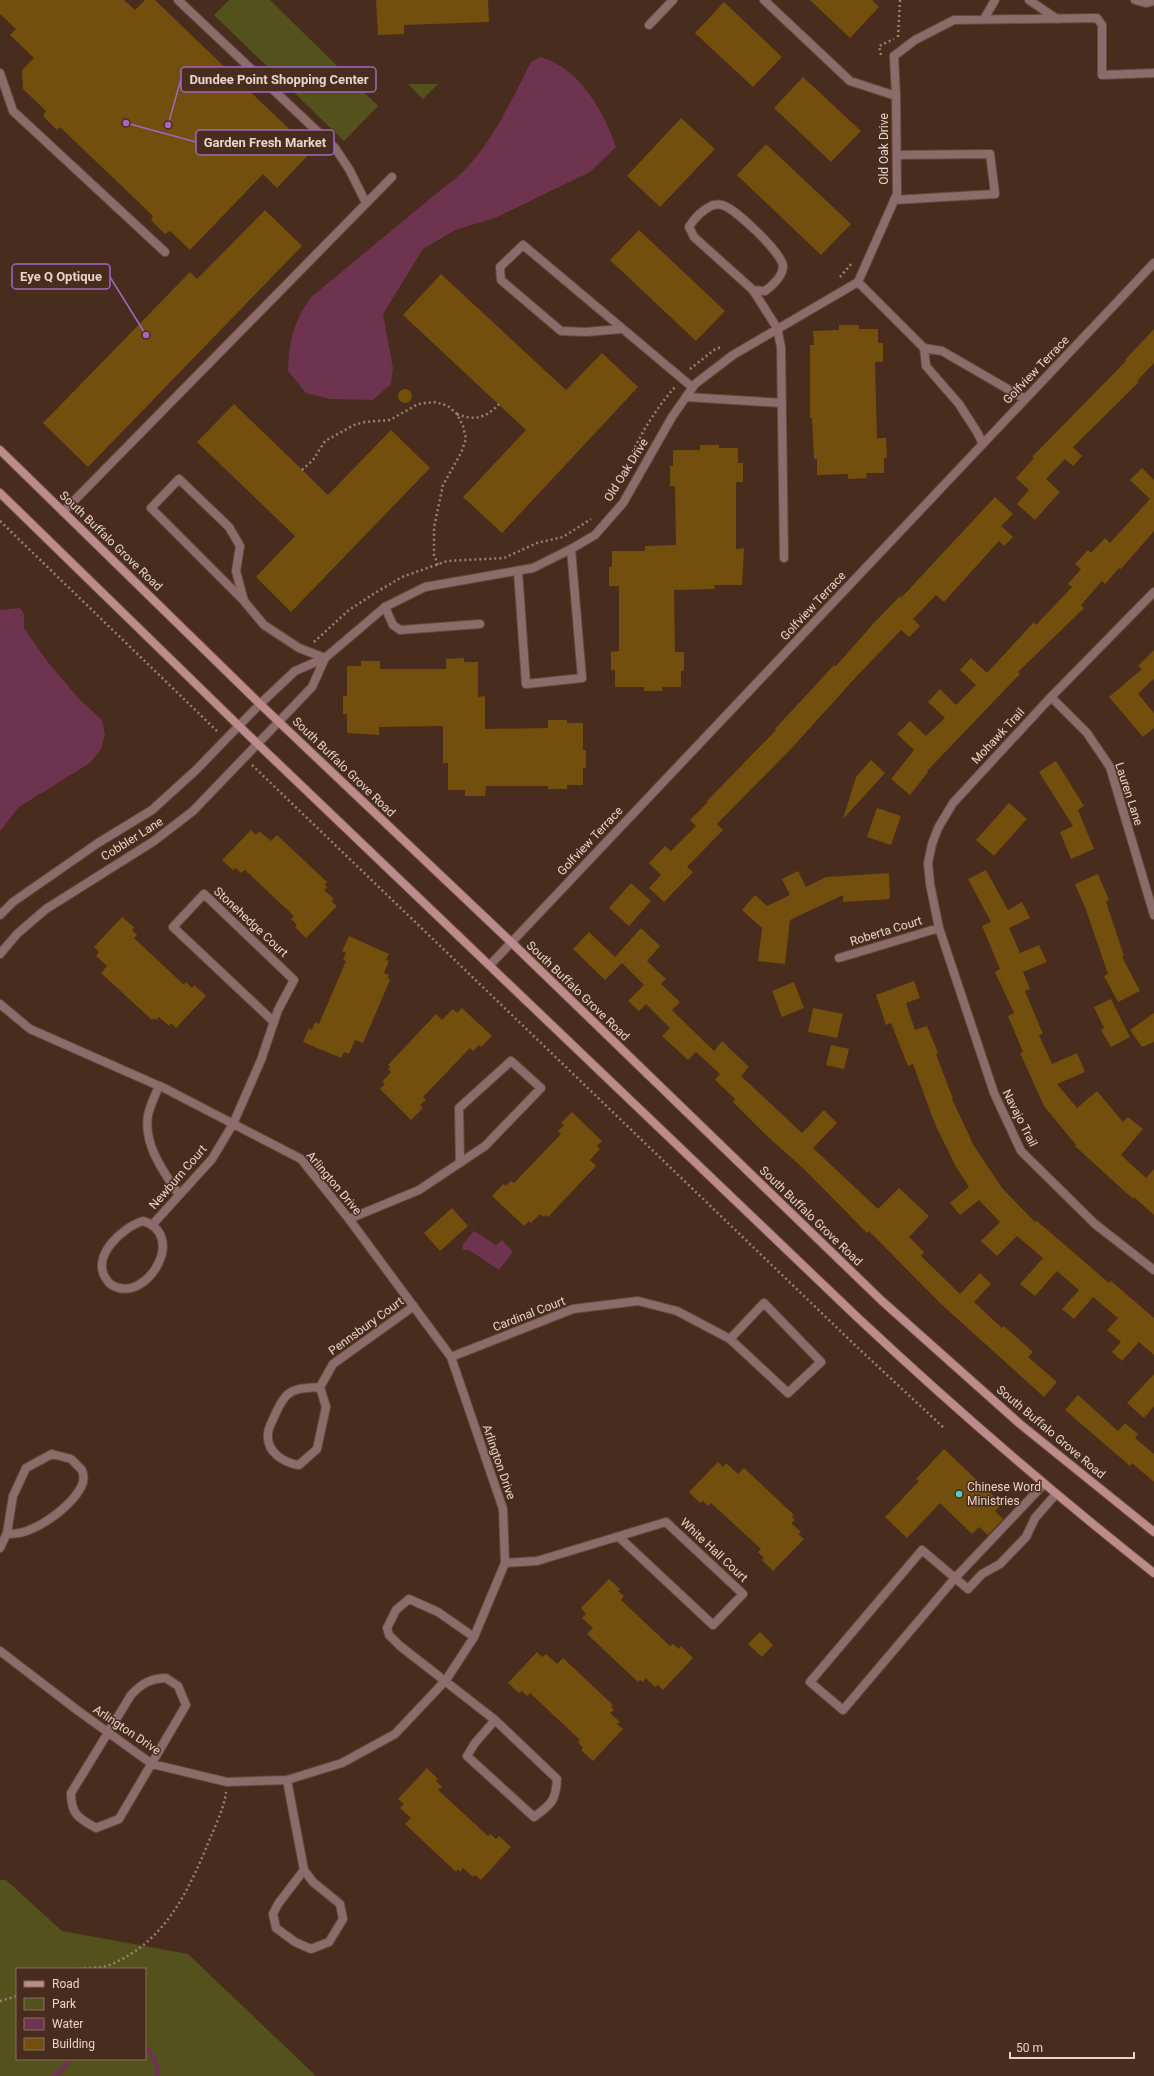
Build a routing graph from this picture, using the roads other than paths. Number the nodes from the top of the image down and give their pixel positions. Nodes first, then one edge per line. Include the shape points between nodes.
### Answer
1 (178, 0) edge
2 (673, 0) edge
3 (764, 0) edge
4 (995, 0) edge
5 (1029, 0) edge
6 (1135, 0) edge
7 (1154, 1) edge
8 (984, 19) junction
9 (1057, 19) junction
10 (649, 25) dead end
11 (1154, 73) edge
12 (1, 78) edge
13 (896, 96) junction
14 (897, 155) junction
15 (392, 177) dead end
16 (894, 200) junction
17 (366, 203) junction
18 (165, 252) dead end
19 (1154, 263) edge
20 (858, 282) junction
21 (753, 290) junction
22 (777, 328) junction
23 (621, 329) junction
24 (924, 348) junction
25 (692, 387) junction
26 (686, 397) junction
27 (1025, 399) junction
28 (782, 403) junction
29 (983, 444) junction
30 (0, 450) edge
31 (0, 493) edge
32 (63, 512) junction
33 (571, 549) junction
34 (784, 558) dead end
35 (518, 571) junction
36 (1154, 592) edge
37 (244, 601) junction
38 (384, 607) junction
39 (480, 624) dead end
40 (325, 658) junction
41 (1051, 697) junction
42 (260, 704) junction
43 (249, 716) joint
44 (280, 722) junction
45 (239, 726) junction
46 (268, 734) joint
47 (259, 744) junction
48 (0, 915) edge
49 (1154, 915) edge
50 (939, 928) junction
51 (511, 942) junction
52 (0, 954) edge
53 (839, 958) dead end
54 (490, 964) junction
55 (0, 1004) edge
56 (274, 1022) junction
57 (159, 1086) junction
58 (233, 1124) junction
59 (460, 1163) junction
60 (179, 1195) junction
61 (349, 1219) junction
62 (153, 1224) junction
63 (1154, 1270) edge
64 (414, 1306) junction
65 (730, 1339) junction
66 (451, 1357) junction
67 (320, 1387) junction
68 (1044, 1484) junction
69 (1056, 1494) junction
70 (1154, 1532) edge
71 (7, 1533) junction
72 (619, 1537) junction
73 (0, 1548) edge
74 (505, 1563) junction
75 (1154, 1573) edge
76 (955, 1578) junction
77 (474, 1637) junction
78 (0, 1651) edge
79 (446, 1680) junction
80 (496, 1720) junction
81 (109, 1733) junction
82 (152, 1764) junction
83 (288, 1780) junction
84 (304, 1870) junction

1 - 17 street via 335,148 349,168
2 - 10 street
3 - 13 street via 850,81
4 - 8 street
5 - 9 street
6 - 7 street via 1146,3
8 - 9 street
8 - 13 street, Old Oak Drive via 954,20 916,40 894,56
9 - 11 street via 1097,18 1102,25 1102,75
12 - 18 street via 14,111
13 - 14 street, Old Oak Drive
14 - 16 street, Old Oak Drive via 897,194
14 - 16 street via 990,154 995,194
15 - 17 street
16 - 20 street, Old Oak Drive
17 - 32 street
19 - 27 street, Golfview Terrace
20 - 22 street, Old Oak Drive
20 - 24 street
21 - 21 street via 765,291 773,285 783,268 781,259 767,241 730,209 722,205 713,205 703,210 689,227 694,237
21 - 22 street
22 - 25 street, Old Oak Drive via 733,355
22 - 28 street via 781,347
23 - 23 street via 522,245 500,267 501,280 561,331
23 - 25 street
24 - 27 street via 942,351
24 - 29 street via 926,366 959,404
25 - 26 street, Old Oak Drive
26 - 28 street
26 - 33 street, Old Oak Drive via 623,503 594,535
27 - 29 street, Golfview Terrace
28 - 34 street
29 - 51 street, Golfview Terrace
30 - 32 main road, South Buffalo Grove Road
31 - 45 main road
32 - 42 main road, South Buffalo Grove Road
33 - 35 street, Old Oak Drive via 532,568
33 - 35 street via 582,678 526,684
35 - 38 street, Old Oak Drive via 426,588
36 - 41 street, Mohawk Trail
37 - 37 street via 236,571 240,546 229,527 180,479 151,508
37 - 40 street via 264,625 305,651
38 - 39 street via 393,626 400,630
38 - 40 street, Old Oak Drive
40 - 42 street, Old Oak Drive via 295,671
40 - 44 street, Old Oak Drive via 312,687
41 - 49 street, Lauren Lane via 1087,733 1110,767
41 - 50 street, Mohawk Trail via 953,803 938,828 928,863
42 - 43 street, Old Oak Drive
42 - 44 main road, South Buffalo Grove Road
43 - 45 street, Cobbler Lane
44 - 46 street, Old Oak Drive
44 - 51 main road, South Buffalo Grove Road
45 - 47 main road
45 - 48 street, Cobbler Lane via 152,810 98,843 13,902
46 - 47 street, Cobbler Lane
47 - 52 street, Cobbler Lane via 173,828 46,909
47 - 54 main road
50 - 53 street, Roberta Court
50 - 63 street, Navajo Trail via 994,1093 1021,1151 1095,1224
51 - 54 street, Golfview Terrace
51 - 70 main road, South Buffalo Grove Road via 882,1301 1020,1424
54 - 68 main road via 862,1322 943,1397
55 - 57 street, Arlington Drive via 30,1028
56 - 56 street, Stonehedge Court via 294,980 204,894 173,927
56 - 58 street, Stonehedge Court via 261,1060
57 - 58 street, Arlington Drive
57 - 60 street via 148,1114 147,1131 162,1169
58 - 60 street, Newburn Court via 212,1158
58 - 61 street, Arlington Drive via 301,1159
59 - 59 street via 485,1146 541,1088 511,1061 459,1108
59 - 61 street via 419,1190
60 - 62 street, Newburn Court
61 - 64 street, Arlington Drive
62 - 62 street, Newburn Court via 143,1221 135,1223 110,1246 103,1256 101,1270 108,1283 118,1288 133,1288 145,1281 159,1262 164,1248 162,1235
64 - 66 street, Arlington Drive
64 - 67 street, Pennsbury Court via 333,1364
65 - 65 street, Cardinal Court via 788,1393 821,1362 764,1303
65 - 66 street, Cardinal Court via 677,1311 638,1301 573,1309
66 - 74 street, Arlington Drive via 503,1509
67 - 67 street via 300,1388 288,1395 277,1411 268,1432 268,1444 282,1460 299,1466 317,1449 326,1407
68 - 69 main road
68 - 76 street
69 - 75 main road
69 - 76 street via 1035,1518 1026,1538 1000,1564 982,1574 968,1589
71 - 71 street via 34,1529 59,1512 76,1494 83,1482 82,1470 71,1459 52,1454 26,1468 13,1496
71 - 73 street
72 - 72 street, White Hall Court via 713,1625 743,1594 666,1522
72 - 74 street, White Hall Court via 537,1561
74 - 77 street, Arlington Drive
76 - 76 street via 922,1550 810,1682 843,1710
77 - 79 street, Arlington Drive
77 - 79 street via 438,1612 409,1599 396,1610 387,1628 389,1635
78 - 81 street, Arlington Drive
79 - 80 street
79 - 83 street, Arlington Drive via 395,1734 342,1763
80 - 80 street via 467,1756 534,1817 548,1807 556,1795 557,1779
81 - 82 street, Arlington Drive
81 - 82 street via 131,1695 141,1684 151,1679 166,1678 178,1686 186,1705
81 - 82 street via 71,1793 71,1806 80,1819 96,1828 119,1820
82 - 83 street, Arlington Drive via 227,1782
83 - 84 street
84 - 84 street via 273,1914 276,1928 295,1942 312,1949 329,1942 343,1919 340,1904 313,1882

